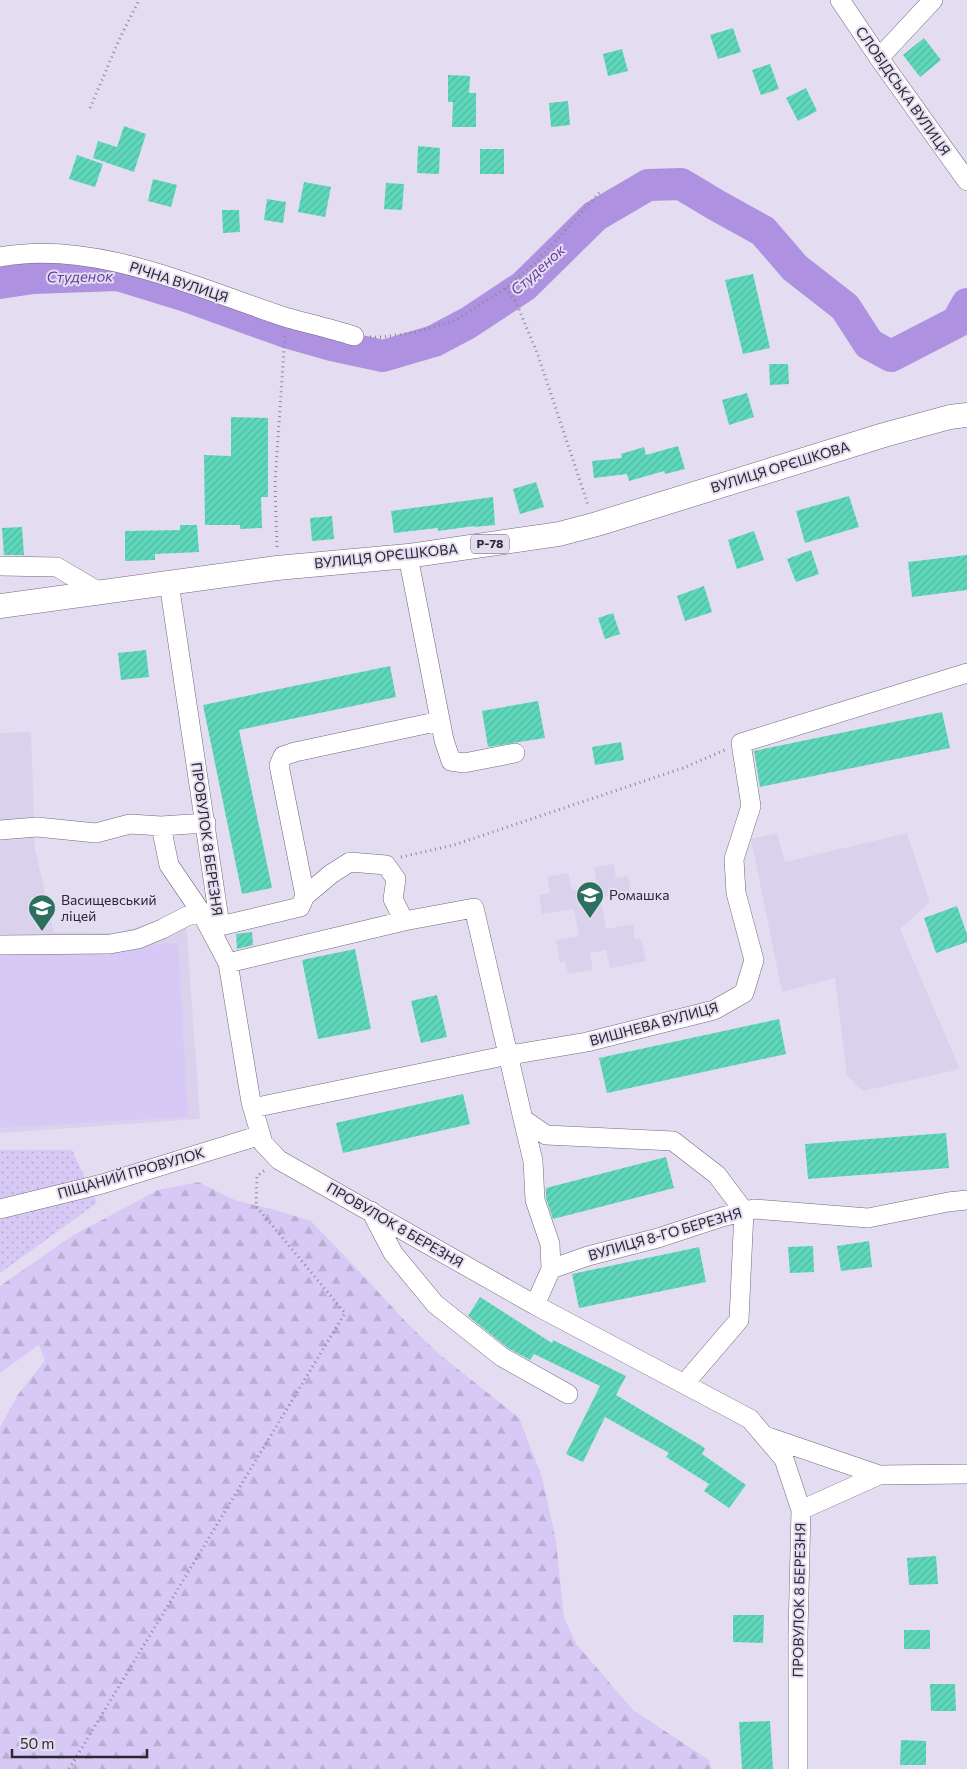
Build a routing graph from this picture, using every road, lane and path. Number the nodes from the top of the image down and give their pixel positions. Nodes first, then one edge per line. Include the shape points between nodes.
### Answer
1 (139, 0) edge
2 (840, 0) edge
3 (933, 0) edge
4 (879, 58) junction
5 (90, 108) dead end
6 (967, 181) edge
7 (601, 191) dead end
8 (0, 257) edge
9 (507, 290) junction
10 (354, 336) joint
11 (283, 339) dead end
12 (967, 415) edge
13 (597, 524) junction
14 (408, 556) junction
15 (0, 566) edge
16 (277, 568) junction
17 (169, 583) junction
18 (99, 592) junction
19 (0, 606) edge
20 (967, 673) edge
21 (440, 721) junction
22 (741, 743) junction
23 (515, 753) dead end
24 (206, 823) junction
25 (161, 826) junction
26 (0, 830) edge
27 (386, 865) junction
28 (305, 896) junction
29 (200, 912) junction
30 (404, 921) junction
31 (220, 926) junction
32 (0, 946) edge
33 (228, 963) junction
34 (508, 1056) junction
35 (253, 1108) junction
36 (523, 1119) junction
37 (261, 1134) junction
38 (279, 1160) junction
39 (967, 1200) edge
40 (0, 1209) edge
41 (372, 1211) junction
42 (744, 1211) junction
43 (551, 1270) junction
44 (535, 1305) junction
45 (684, 1383) junction
46 (568, 1394) dead end
47 (764, 1436) junction
48 (879, 1474) junction
49 (967, 1474) edge
50 (801, 1510) junction
51 (69, 1769) edge
52 (798, 1769) edge

1 - 5 path via 118,40
2 - 4 street, СЛОБІДСЬКА ВУЛИЦЯ
3 - 4 street
4 - 6 street, СЛОБІДСЬКА ВУЛИЦЯ
7 - 9 path
8 - 10 street, РІЧНА ВУЛИЦЯ via 22,252 112,261
9 - 10 path via 456,320 417,332 383,338
9 - 13 path via 516,302 538,355 585,498
11 - 16 path via 275,483
12 - 13 main road, ВУЛИЦЯ ОРЄШКОВА / Р-78 via 884,435
13 - 14 main road, ВУЛИЦЯ ОРЄШКОВА / Р-78 via 559,534
14 - 16 main road, ВУЛИЦЯ ОРЄШКОВА / Р-78
14 - 21 street
15 - 18 street via 57,566
16 - 17 main road, ВУЛИЦЯ ОРЄШКОВА / Р-78
17 - 18 main road, ВУЛИЦЯ ОРЄШКОВА / Р-78
17 - 24 street, ПРОВУЛОК 8 БЕРЕЗНЯ
18 - 19 main road, ВУЛИЦЯ ОРЄШКОВА / Р-78
20 - 22 street
21 - 23 street via 451,761 464,763
21 - 28 street via 283,756 279,765
22 - 27 path via 683,768 608,794 454,845 397,858
22 - 34 street, ВИШНЕВА ВУЛИЦЯ via 751,806 734,859 736,893 754,960 744,993 714,1010 588,1042
24 - 25 street
24 - 31 street, ПРОВУЛОК 8 БЕРЕЗНЯ
25 - 26 street via 130,824 96,833 36,827
25 - 29 street via 169,865
27 - 28 street via 350,862
27 - 30 street via 396,879 393,900
28 - 31 street via 300,907
29 - 31 street, ПРОВУЛОК 8 БЕРЕЗНЯ
29 - 32 street via 138,939 110,944
29 - 33 street, ПРОВУЛОК 8 БЕРЕЗНЯ
30 - 33 street
30 - 34 street via 474,908
33 - 35 street, ПРОВУЛОК 8 БЕРЕЗНЯ
34 - 35 street, ВИШНЕВА ВУЛИЦЯ
34 - 36 street
35 - 37 street, ПРОВУЛОК 8 БЕРЕЗНЯ
36 - 42 street via 546,1135 673,1141 717,1175
36 - 43 street via 533,1160 535,1200 550,1244
37 - 38 street, ПРОВУЛОК 8 БЕРЕЗНЯ via 263,1143
37 - 40 street, ПІЩАНИЙ ПРОВУЛОК via 102,1184
38 - 41 street, ПРОВУЛОК 8 БЕРЕЗНЯ
38 - 51 path via 258,1176 256,1206 345,1313
39 - 42 street, ВУЛИЦЯ 8-ГО БЕРЕЗНЯ via 868,1218 754,1209
41 - 44 street, ПРОВУЛОК 8 БЕРЕЗНЯ
41 - 46 street via 393,1253 435,1304 502,1357
42 - 43 street, ВУЛИЦЯ 8-ГО БЕРЕЗНЯ via 588,1256
42 - 45 street via 739,1320
43 - 44 street
44 - 45 street, ПРОВУЛОК 8 БЕРЕЗНЯ
45 - 47 street, ПРОВУЛОК 8 БЕРЕЗНЯ via 750,1419
47 - 48 street
47 - 50 street, ПРОВУЛОК 8 БЕРЕЗНЯ via 784,1459
48 - 49 street
48 - 50 street
50 - 52 street, ПРОВУЛОК 8 БЕРЕЗНЯ

